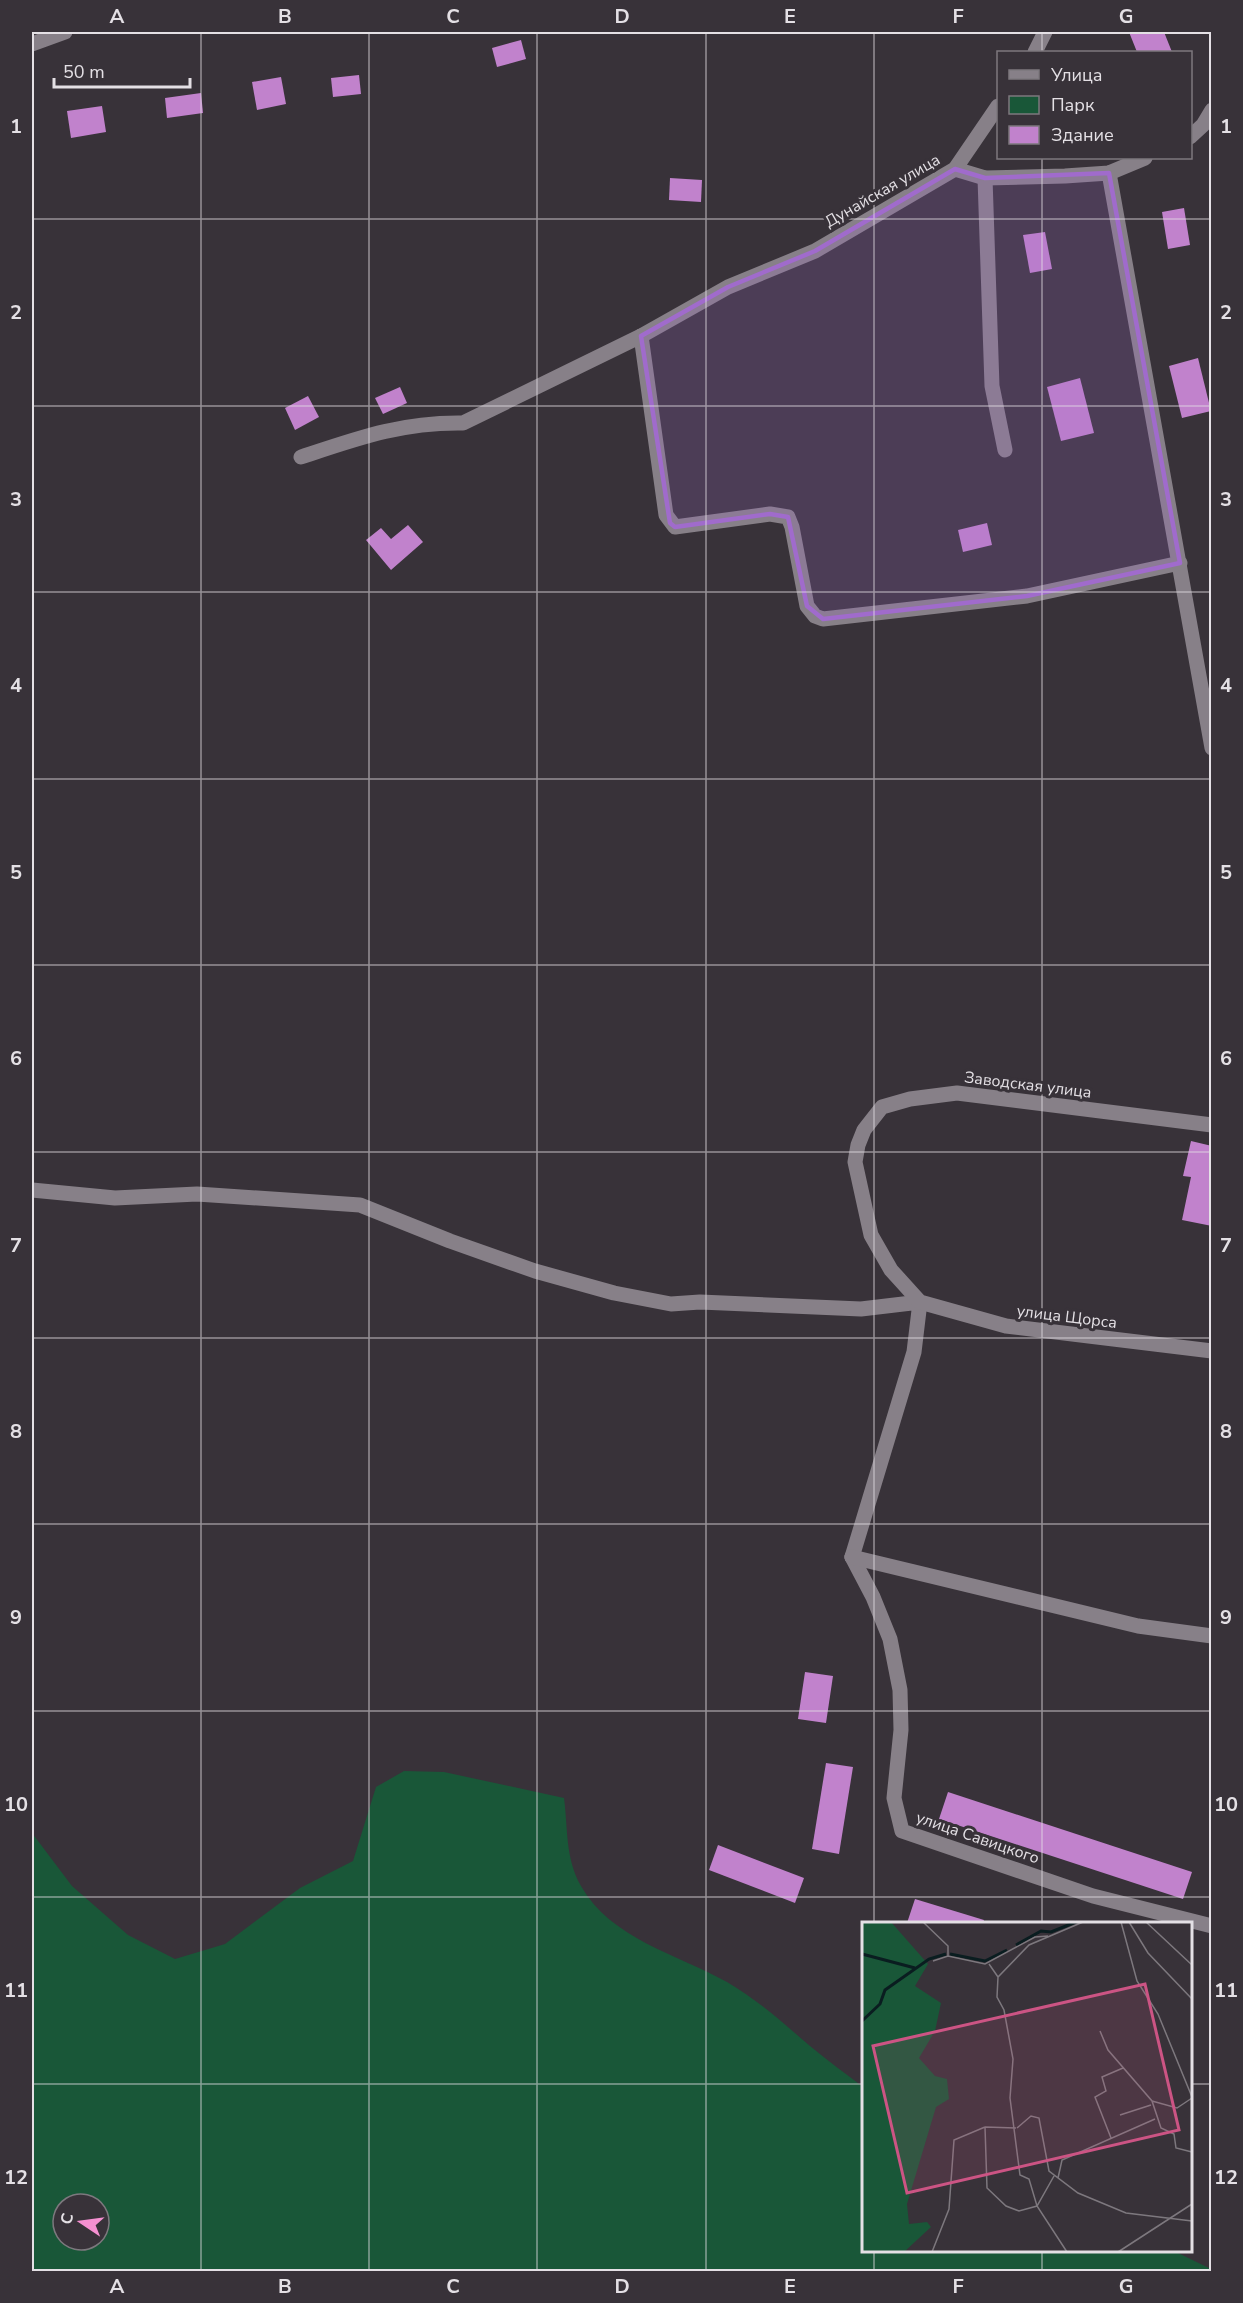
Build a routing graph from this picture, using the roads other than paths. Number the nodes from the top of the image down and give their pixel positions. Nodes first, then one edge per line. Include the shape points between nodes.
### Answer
1 (65, 32) edge
2 (1045, 32) edge
3 (32, 44) edge
4 (1036, 51) edge
5 (997, 109) edge
6 (1212, 110) edge
7 (1192, 137) edge
8 (1142, 159) edge
9 (956, 169) junction
10 (1109, 172) junction
11 (985, 178) junction
12 (641, 336) junction
13 (1005, 450) dead end
14 (301, 457) dead end
15 (1180, 564) junction
16 (1212, 748) edge
17 (1212, 1125) edge
18 (32, 1190) edge
19 (920, 1302) junction
20 (1212, 1351) edge
21 (852, 1557) junction
22 (1212, 1636) edge
23 (1212, 1926) edge

1 - 3 street
2 - 4 street
5 - 9 street
6 - 7 street
8 - 10 street, Дунайская улица
9 - 11 street, Дунайская улица
9 - 12 street, Дунайская улица via 815,250 728,287
10 - 11 street, Дунайская улица
10 - 15 street
11 - 13 street via 992,386
12 - 14 street, Дунайская улица via 463,423 400,426
12 - 15 street via 670,523 675,527 770,514 788,518 807,606 814,616 823,619 1027,596
15 - 16 street
17 - 19 street, Заводская улица via 957,1093 882,1107 864,1130 855,1162 871,1234 891,1270
18 - 19 street via 115,1198 196,1194 360,1205 536,1271 671,1304 861,1309
19 - 20 street, улица Щорса via 1006,1326
19 - 21 street via 914,1352
21 - 22 street via 1137,1626
21 - 23 street, улица Савицкого via 890,1639 900,1690 901,1730 894,1798 902,1831 1093,1896

